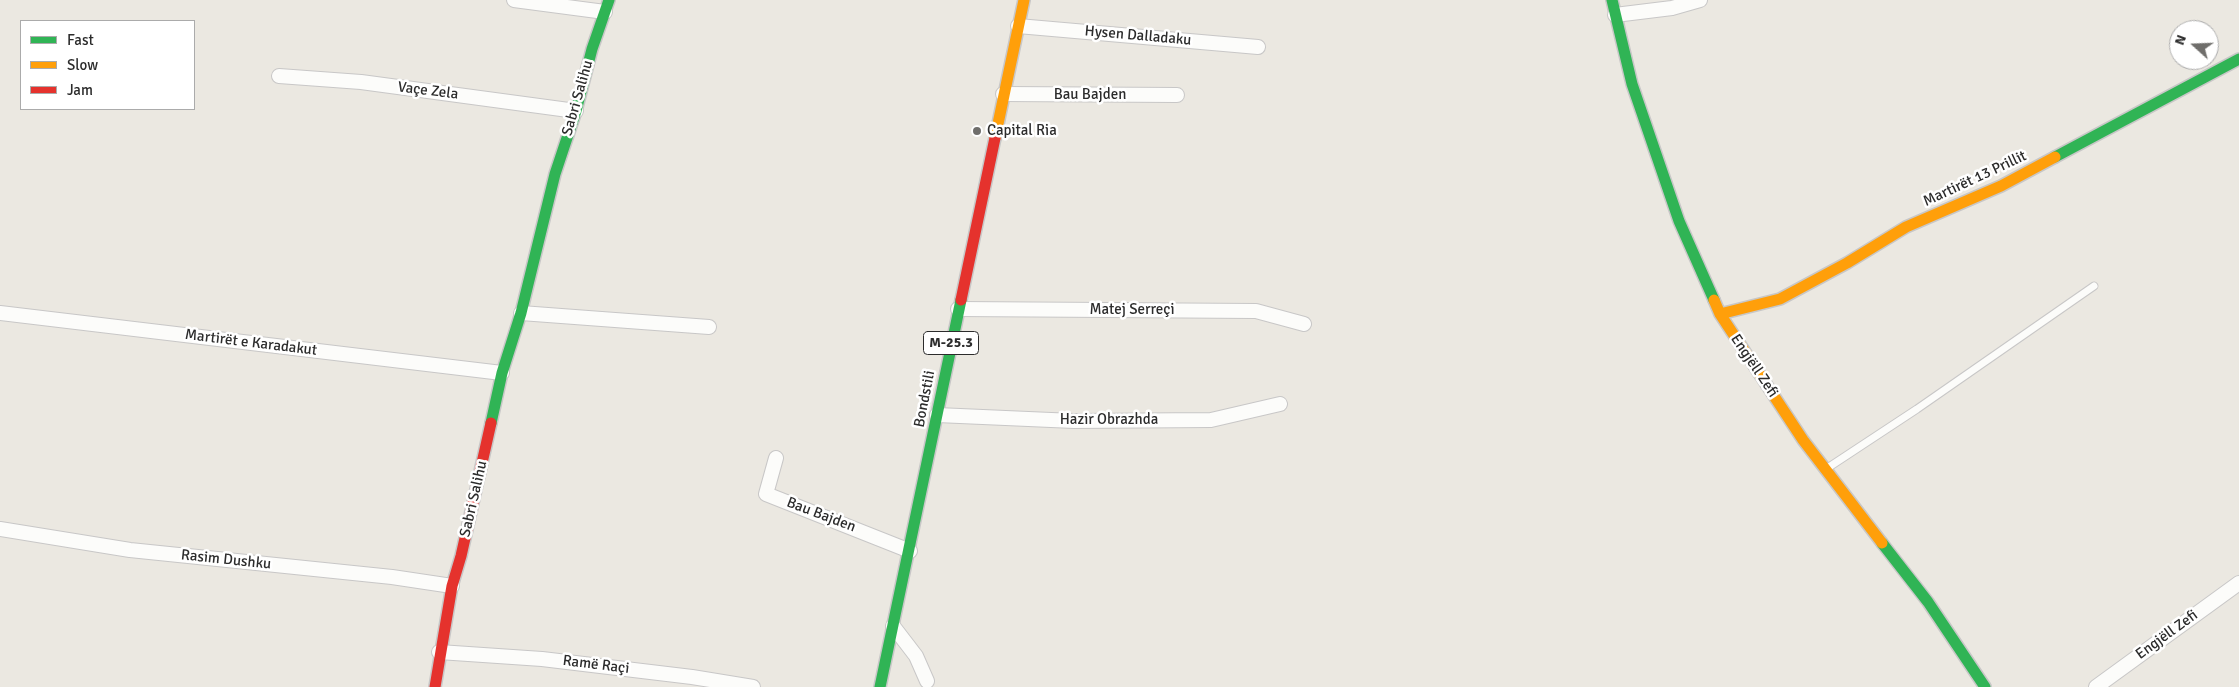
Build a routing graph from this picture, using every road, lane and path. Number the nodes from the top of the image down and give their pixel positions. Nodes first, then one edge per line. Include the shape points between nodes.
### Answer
1 (514, 0) edge
2 (1024, 0) edge
3 (1612, 0) edge
4 (1700, 0) edge
5 (607, 6) edge
6 (1616, 15) junction
7 (1018, 26) junction
8 (1258, 47) dead end
9 (2239, 59) edge
10 (279, 76) dead end
11 (1003, 94) junction
12 (1177, 95) dead end
13 (576, 111) junction
14 (2094, 286) dead end
15 (958, 309) junction
16 (0, 313) edge
17 (521, 313) junction
18 (1720, 314) junction
19 (1304, 324) dead end
20 (708, 327) dead end
21 (502, 373) junction
22 (1280, 404) dead end
23 (937, 415) junction
24 (776, 458) dead end
25 (1826, 469) junction
26 (0, 528) edge
27 (910, 551) junction
28 (2239, 583) edge
29 (452, 586) junction
30 (893, 626) junction
31 (439, 652) junction
32 (928, 684) edge
33 (434, 687) edge
34 (753, 687) edge
35 (880, 687) edge
36 (1985, 687) edge
37 (2096, 687) edge

1 - 5 street
2 - 7 street, Bondstili / M-25.3
3 - 6 street, Engjëll Zefi
4 - 6 street via 1672,8
5 - 13 street, Sabri Salihu
6 - 18 street, Engjëll Zefi via 1632,84 1679,221
7 - 8 street, Hysen Dalladaku
7 - 11 street, Bondstili / M-25.3
9 - 18 street, Martirët 13 Prillit via 2001,186 1906,227 1780,299
10 - 13 street, Vaçe Zela via 361,82
11 - 12 street, Bau Bajden
11 - 15 street, Bondstili / M-25.3
13 - 17 street, Sabri Salihu via 555,174
14 - 25 lane
15 - 19 street, Matej Serreçi via 1256,311
15 - 23 street, Bondstili / M-25.3
16 - 21 street, Martirët e Karadakut
17 - 20 street
17 - 21 street, Sabri Salihu
18 - 25 street, Engjëll Zefi via 1803,440
21 - 29 street, Sabri Salihu
22 - 23 street, Hazir Obrazhda via 1211,420 1074,421
23 - 27 street, Bondstili / M-25.3
24 - 27 street, Bau Bajden via 766,494
25 - 36 street, Engjëll Zefi via 1928,602
26 - 29 street, Rasim Dushku via 130,550
27 - 30 street, Bondstili / M-25.3
28 - 37 street, Engjëll Zefi
29 - 31 street, Sabri Salihu
30 - 32 street via 916,656
30 - 35 street, Bondstili / M-25.3
31 - 33 street, Sabri Salihu
31 - 34 street, Ramë Raçi via 542,659

